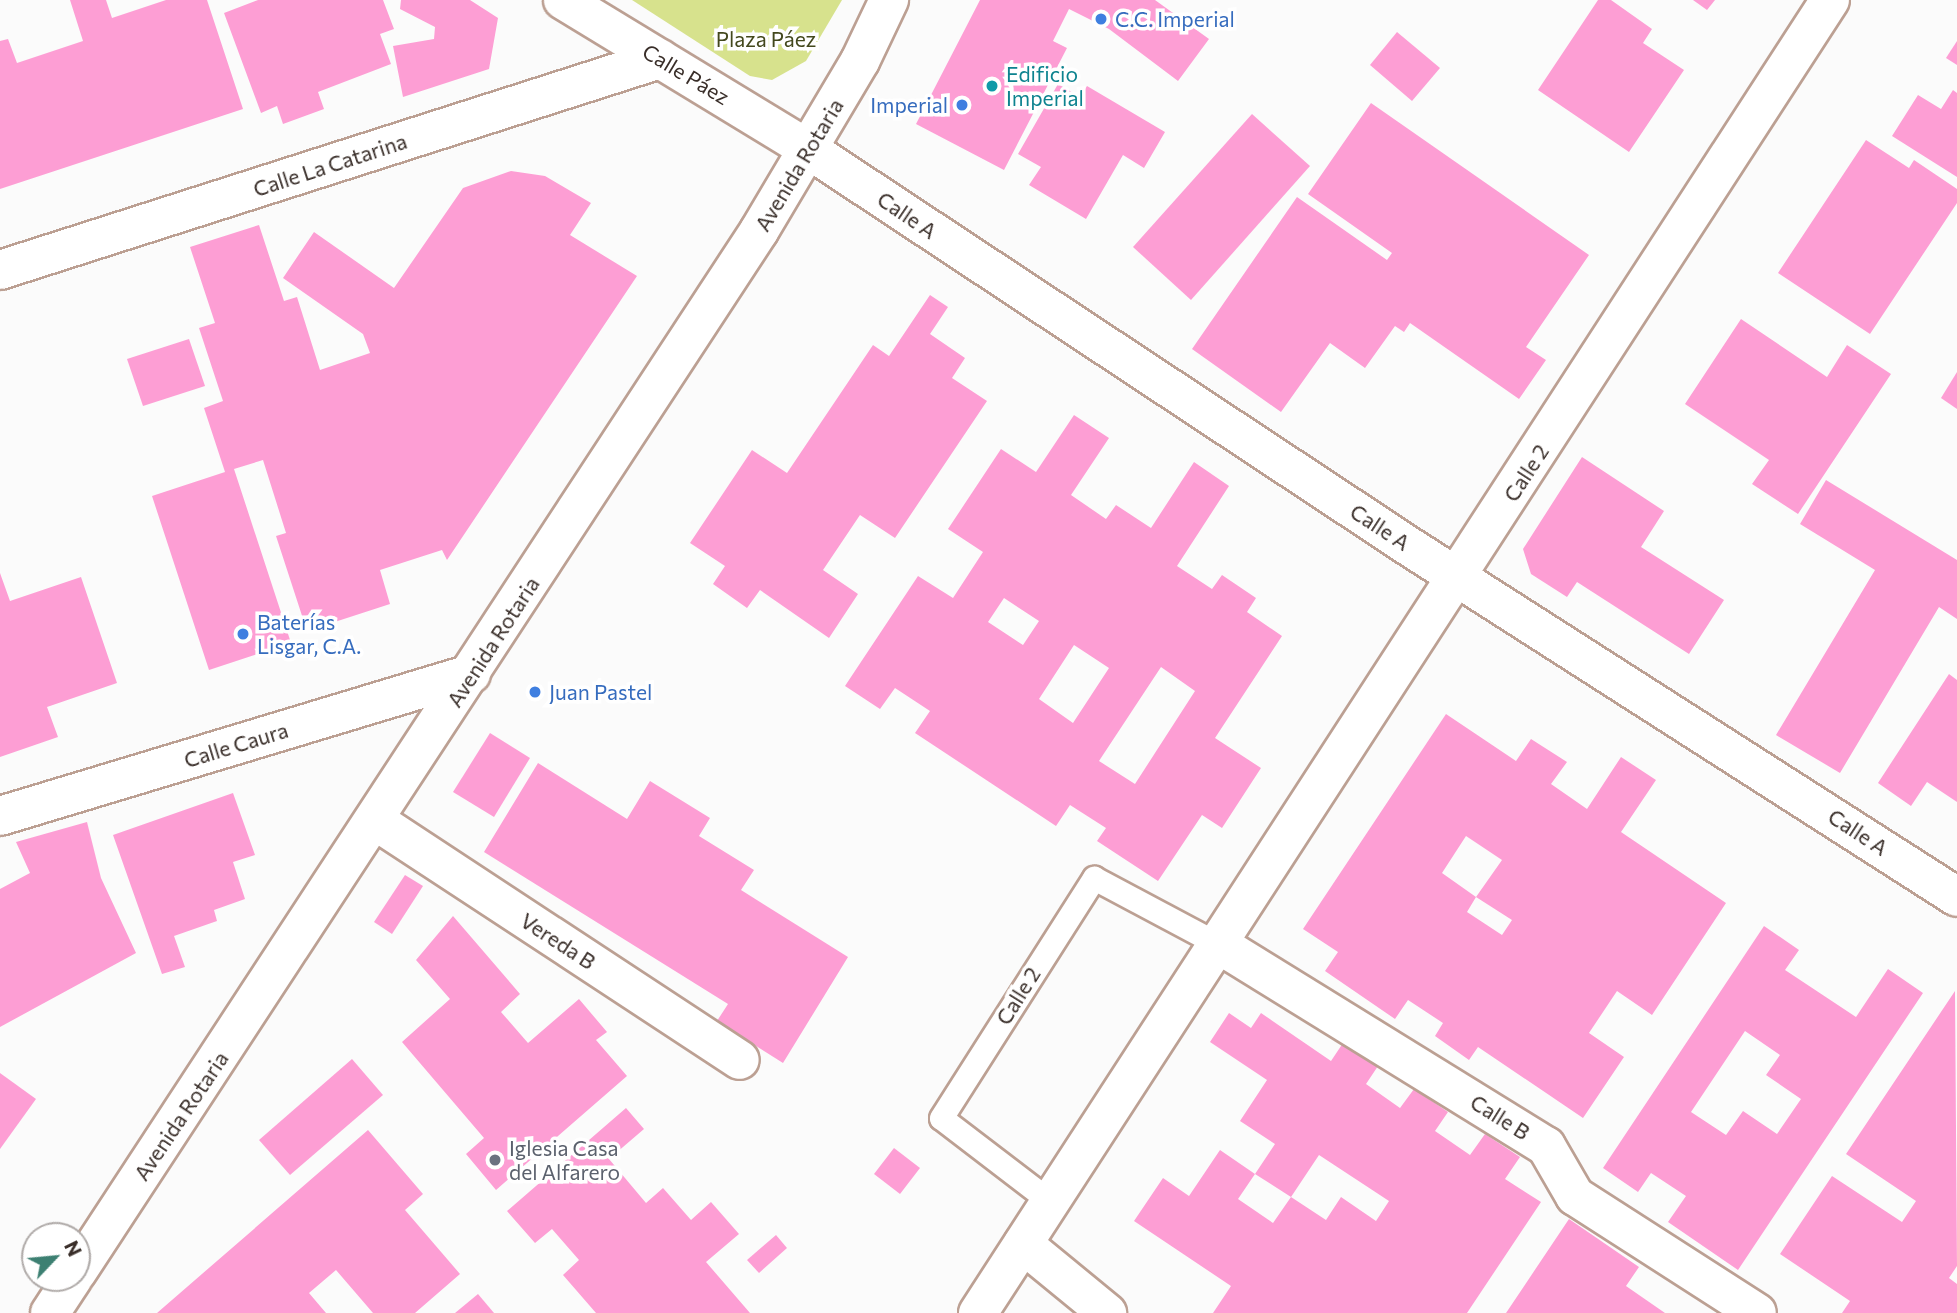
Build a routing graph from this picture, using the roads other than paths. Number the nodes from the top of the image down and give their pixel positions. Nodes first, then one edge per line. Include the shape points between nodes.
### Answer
1 (563, 0) edge
2 (889, 0) edge
3 (1830, 0) edge
4 (660, 59) junction
5 (808, 149) junction
6 (0, 270) edge
7 (1459, 578) junction
8 (471, 674) junction
9 (0, 816) edge
10 (376, 821) junction
11 (1957, 897) edge
12 (1220, 944) junction
13 (740, 1060) dead end
14 (1051, 1202) junction
15 (1023, 1244) junction
16 (91, 1251) edge
17 (64, 1292) edge
18 (50, 1313) edge
19 (978, 1313) edge
20 (1107, 1313) edge
21 (1757, 1313) edge

1 - 4 street, Calle Páez
2 - 5 street, Avenida Rotaria
3 - 7 street, Calle 2
4 - 5 street, Calle Páez
4 - 6 street, Calle La Catarina
5 - 7 street, Calle A
5 - 8 street, Avenida Rotaria
7 - 11 street, Calle A
7 - 12 street, Calle 2
8 - 9 street, Calle Caura
8 - 10 street, Avenida Rotaria
10 - 13 street, Vereda B
10 - 16 street, Avenida Rotaria
12 - 14 street, Calle 2
12 - 14 lane, Calle 2 via 1094,878 941,1118
12 - 21 street, Calle B via 1546,1146 1575,1196
14 - 15 street, Calle 2
15 - 19 street, Calle 2
15 - 20 street
17 - 18 street

